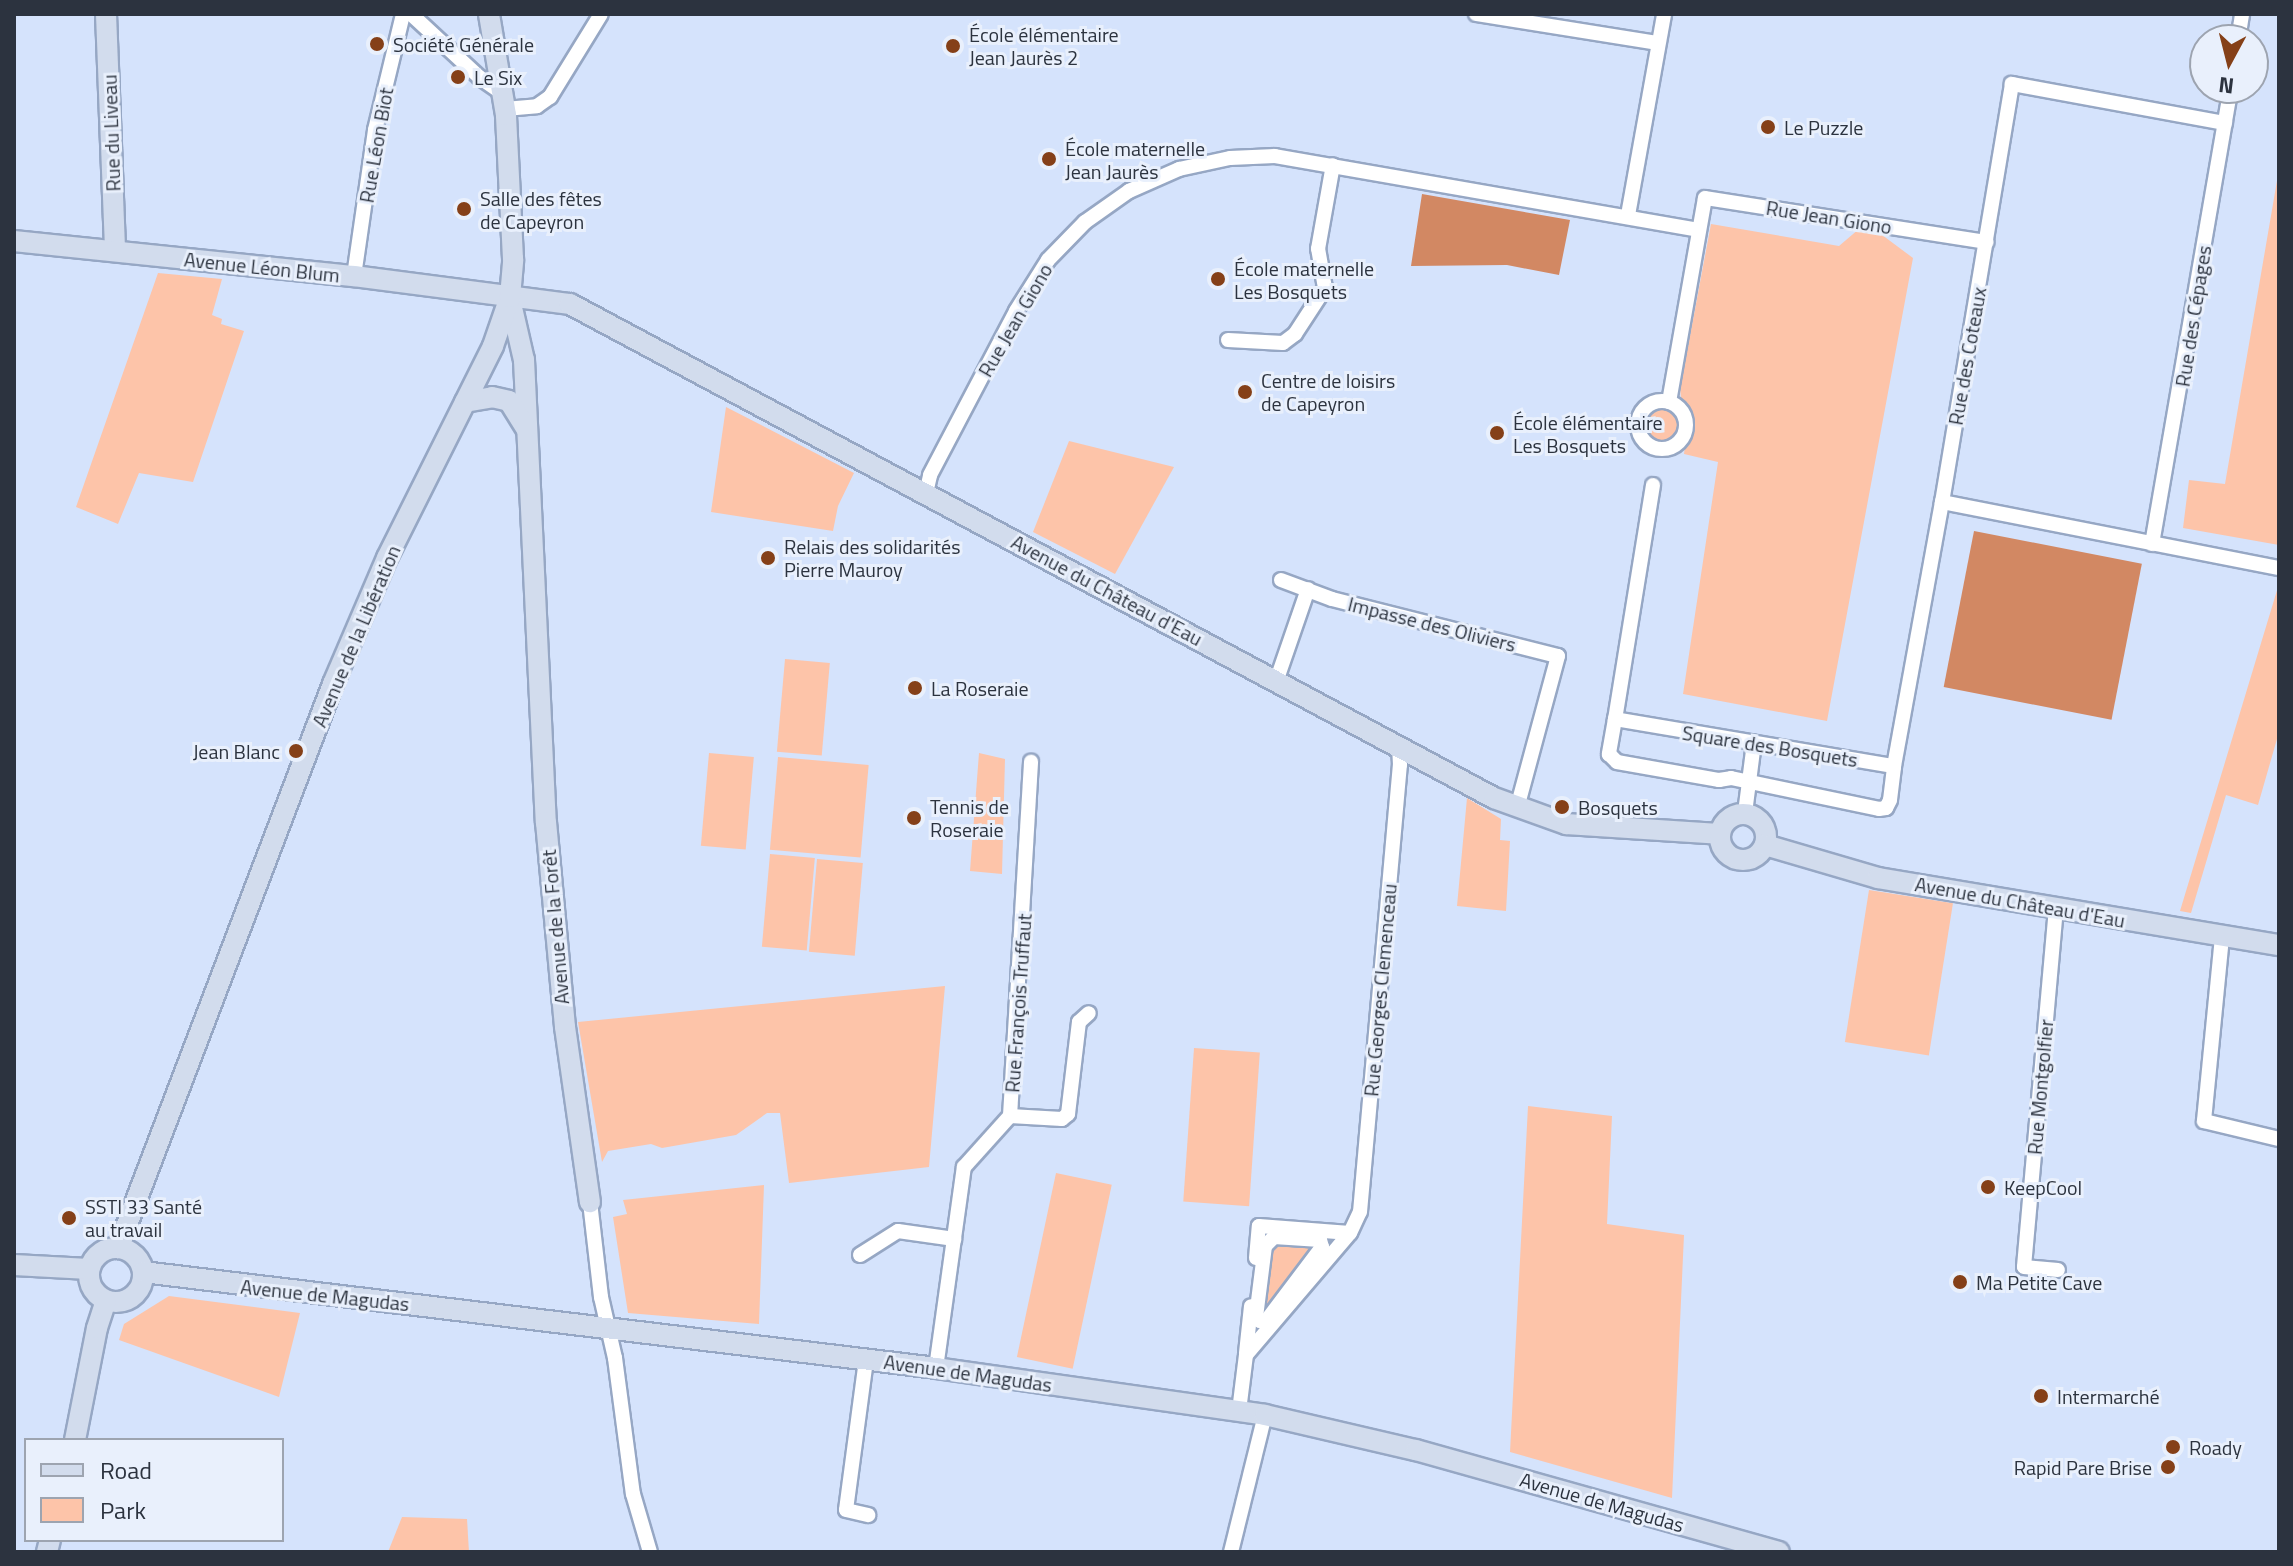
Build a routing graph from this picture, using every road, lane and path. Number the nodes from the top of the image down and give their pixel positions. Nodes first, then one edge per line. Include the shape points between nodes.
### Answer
1 (106, 14) edge
2 (403, 14) edge
3 (411, 14) edge
4 (489, 14) edge
5 (601, 14) edge
6 (1476, 14) edge
7 (1664, 14) edge
8 (1658, 43) junction
9 (504, 101) junction
10 (2228, 104) edge
11 (2225, 123) junction
12 (1333, 165) junction
13 (1628, 215) junction
14 (1699, 230) junction
15 (14, 241) edge
16 (1987, 242) junction
17 (115, 251) junction
18 (354, 276) junction
19 (510, 297) junction
20 (1228, 340) dead end
21 (465, 402) junction
22 (1669, 402) dead end
23 (528, 431) junction
24 (1653, 485) dead end
25 (926, 493) junction
26 (1942, 502) junction
27 (2152, 544) junction
28 (2279, 568) edge
29 (1281, 580) dead end
30 (1308, 589) junction
31 (1277, 679) junction
32 (1615, 719) junction
33 (1754, 743) junction
34 (1399, 744) junction
35 (1031, 762) dead end
36 (1894, 766) junction
37 (1748, 781) junction
38 (1517, 808) junction
39 (1745, 813) junction
40 (1719, 834) junction
41 (1765, 845) junction
42 (2056, 908) junction
43 (2222, 937) junction
44 (2279, 945) edge
45 (1089, 1013) dead end
46 (1010, 1116) junction
47 (2279, 1139) edge
48 (590, 1202) joint
49 (1350, 1233) junction
50 (1274, 1237) joint
51 (954, 1239) junction
52 (118, 1248) junction
53 (860, 1255) dead end
54 (14, 1265) edge
55 (89, 1269) junction
56 (2058, 1270) dead end
57 (143, 1272) junction
58 (106, 1301) junction
59 (608, 1327) junction
60 (1246, 1355) junction
61 (866, 1360) junction
62 (936, 1368) junction
63 (1239, 1411) junction
64 (1265, 1415) junction
65 (75, 1438) edge
66 (868, 1515) dead end
67 (1739, 1546) edge
68 (650, 1552) edge
69 (1231, 1552) edge
70 (1779, 1552) edge

1 - 17 street, Rue du Liveau
2 - 18 street, Rue Léon Biot via 375,130
3 - 9 street
4 - 9 street, Avenue de la Libération
5 - 9 street via 550,97 537,106
6 - 8 street
7 - 8 street
8 - 13 street
9 - 19 street, Avenue de la Libération via 513,259
10 - 11 street, Rue des Cépages
11 - 16 street, Rue des Coteaux via 2012,84
11 - 27 street, Rue des Cépages
12 - 13 street, Rue Jean Giono
12 - 20 street via 1318,249 1325,288 1295,334 1283,343
12 - 25 street, Rue Jean Giono via 1275,156 1230,158 1179,169 1129,191 1085,222 1048,260 1016,311 930,475
13 - 14 street, Rue Jean Giono
14 - 16 street, Rue Jean Giono via 1705,198
14 - 22 street, Rue Jean Giono
15 - 17 street, Avenue Léon Blum
16 - 26 street, Rue des Coteaux
17 - 18 street, Avenue Léon Blum
18 - 19 street, Avenue Léon Blum
19 - 21 street, Avenue de la Libération
19 - 23 street, Avenue de la Forêt via 524,360
19 - 25 street, Avenue du Château d'Eau via 570,304
21 - 23 street via 492,397 509,401
21 - 52 street, Avenue de la Libération via 387,558 333,684
23 - 48 street, Avenue de la Forêt via 546,822 565,1027
24 - 32 street
25 - 31 street, Avenue du Château d'Eau
26 - 27 street
26 - 36 street
27 - 28 street
29 - 30 street, Impasse des Oliviers
30 - 31 street
30 - 38 street, Impasse des Oliviers via 1558,656
31 - 34 street, Avenue du Château d'Eau
32 - 33 street, Square des Bosquets
32 - 37 street via 1609,754 1617,762
33 - 36 street, Square des Bosquets
33 - 37 street
34 - 38 street, Avenue du Château d'Eau
34 - 49 street, Rue Georges Clemenceau via 1364,1188
35 - 46 street, Rue François Truffaut
36 - 37 street via 1890,800 1879,809
37 - 39 street
38 - 40 street, Avenue du Château d'Eau via 1597,829
39 - 40 street via 1730,817
39 - 41 street via 1763,823
40 - 41 street via 1723,849 1734,859 1756,856
41 - 42 street, Avenue du Château d'Eau via 1878,878
42 - 43 street, Avenue du Château d'Eau
42 - 56 street, Rue Montgolfier via 2024,1267
43 - 44 street, Avenue du Château d'Eau
43 - 47 street via 2204,1121
45 - 46 street via 1079,1022 1068,1114 1062,1119
46 - 51 street, Rue François Truffaut via 964,1167
48 - 59 street, Avenue de la Forêt
49 - 60 street, Rue Georges Clemenceau
49 - 60 street via 1259,1226
50 - 50 street via 1265,1246 1256,1317 1260,1321 1266,1321 1322,1247 1320,1240
51 - 53 street via 898,1231
51 - 62 street, Rue François Truffaut
52 - 55 street via 103,1252
52 - 57 street via 134,1256
54 - 55 street
55 - 58 street via 90,1285
57 - 58 street via 133,1297
57 - 59 street, Avenue de Magudas
58 - 65 street
59 - 61 street, Avenue de Magudas
59 - 68 street, Avenue de la Forêt via 633,1494
60 - 63 street
61 - 62 street, Avenue de Magudas
61 - 66 street via 846,1510
62 - 63 street, Avenue de Magudas
63 - 64 street, Avenue de Magudas
64 - 67 street, Avenue de Magudas via 1416,1450
64 - 69 street
67 - 70 street, Avenue de Magudas

